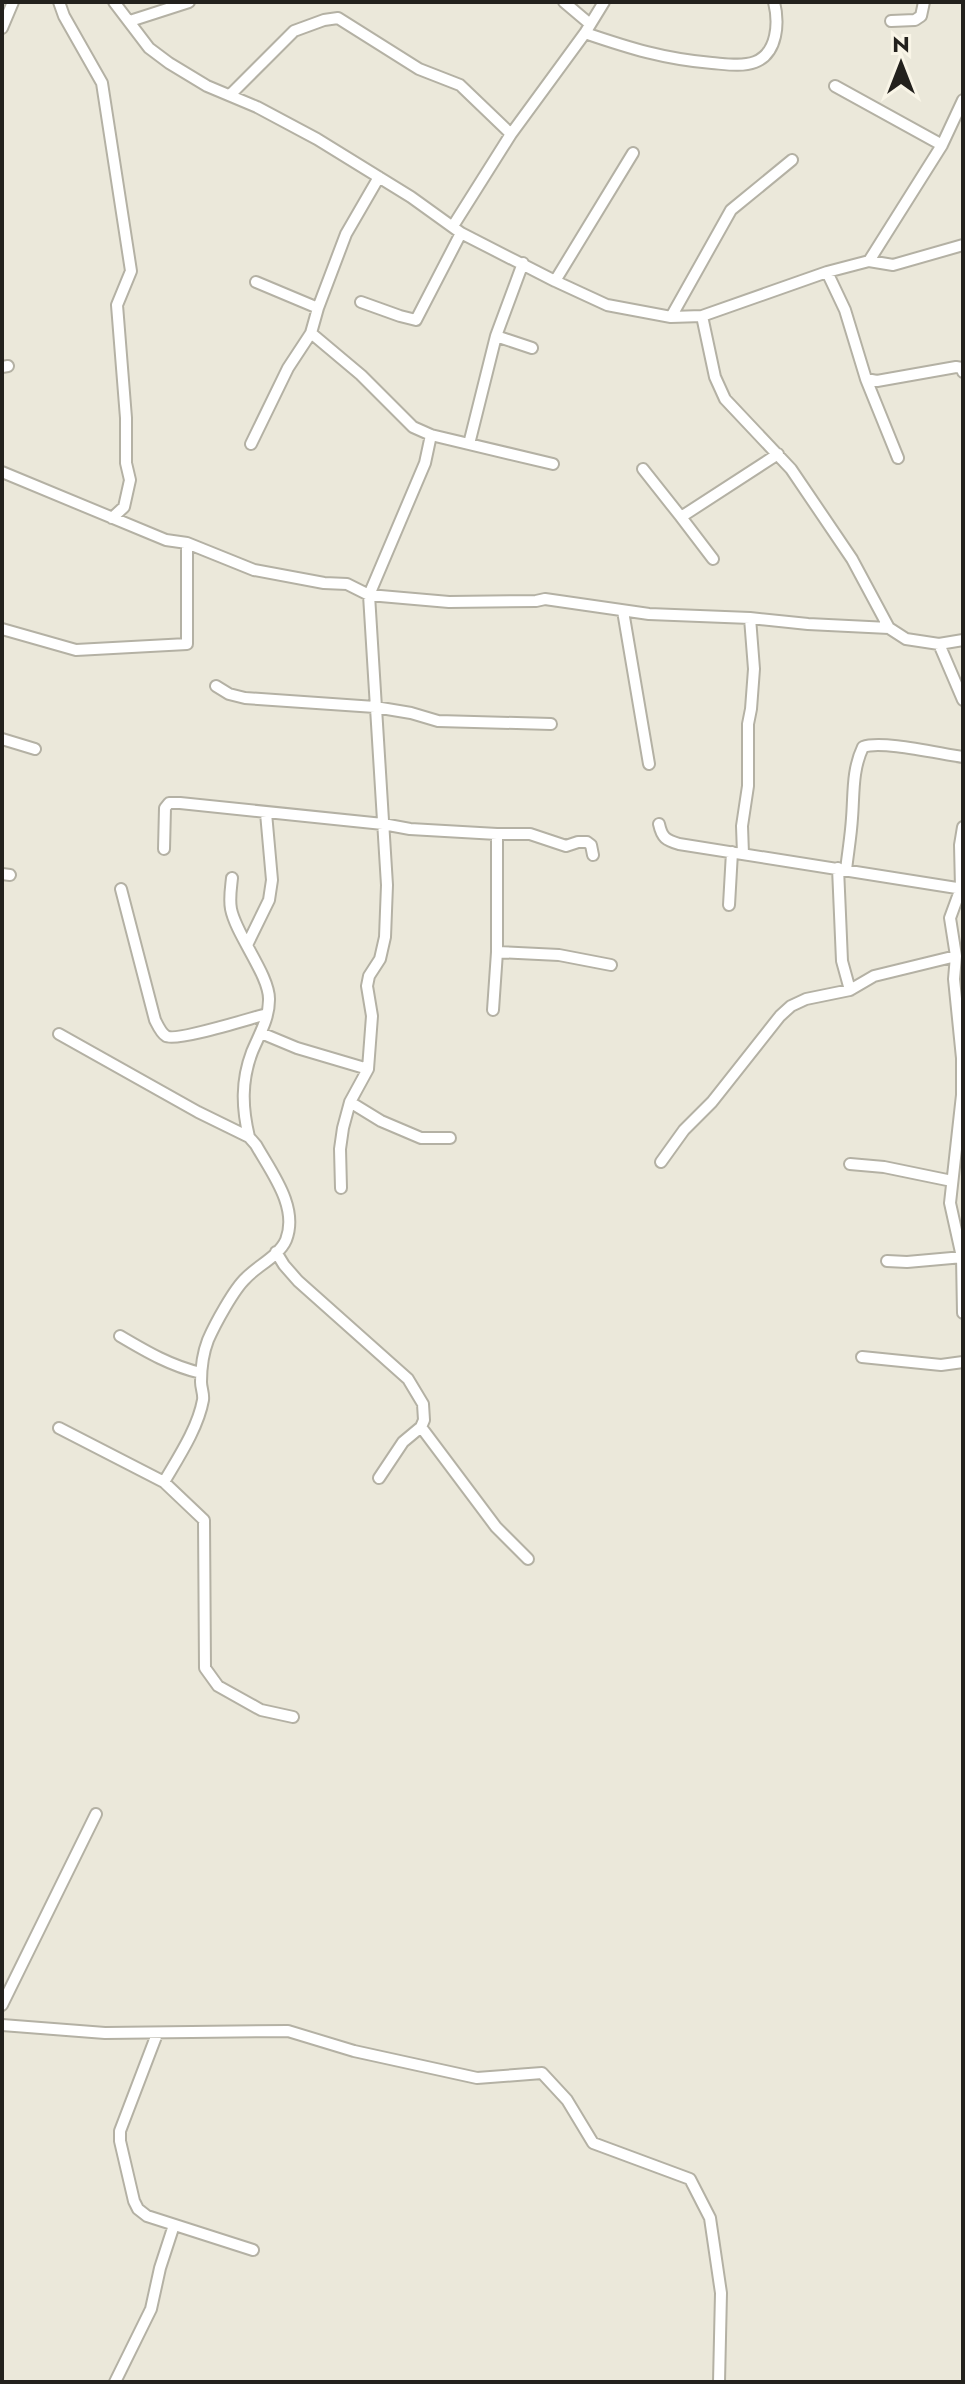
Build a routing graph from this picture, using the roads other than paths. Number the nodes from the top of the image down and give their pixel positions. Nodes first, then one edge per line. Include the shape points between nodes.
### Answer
1 (13, 2) edge
2 (59, 2) edge
3 (114, 2) edge
4 (189, 2) edge
5 (564, 2) edge
6 (604, 2) edge
7 (774, 2) edge
8 (924, 2) edge
9 (130, 21) junction
10 (891, 21) dead end
11 (2, 28) edge
12 (588, 28) junction
13 (835, 86) dead end
14 (230, 95) junction
15 (963, 100) edge
16 (511, 134) junction
17 (942, 145) junction
18 (633, 153) dead end
19 (792, 160) dead end
20 (379, 177) junction
21 (457, 230) junction
22 (963, 245) edge
23 (869, 261) junction
24 (523, 263) junction
25 (827, 272) junction
26 (555, 281) junction
27 (256, 282) dead end
28 (361, 302) dead end
29 (318, 308) junction
30 (702, 316) junction
31 (671, 317) junction
32 (311, 333) junction
33 (496, 336) junction
34 (532, 348) dead end
35 (963, 372) edge
36 (866, 379) junction
37 (431, 435) junction
38 (251, 444) dead end
39 (469, 444) junction
40 (778, 454) junction
41 (898, 458) dead end
42 (553, 464) dead end
43 (643, 469) dead end
44 (2, 472) edge
45 (681, 517) junction
46 (112, 518) junction
47 (187, 543) junction
48 (713, 559) dead end
49 (369, 595) junction
50 (623, 611) junction
51 (750, 618) junction
52 (889, 628) junction
53 (2, 629) edge
54 (963, 640) edge
55 (939, 644) junction
56 (216, 686) dead end
57 (963, 700) edge
58 (375, 707) junction
59 (551, 724) dead end
60 (2, 739) edge
61 (35, 749) dead end
62 (963, 757) edge
63 (649, 764) dead end
64 (266, 813) junction
65 (383, 824) junction
66 (659, 824) dead end
67 (963, 827) edge
68 (497, 834) junction
69 (164, 849) dead end
70 (738, 853) junction
71 (593, 855) dead end
72 (842, 869) junction
73 (232, 878) dead end
74 (962, 888) edge
75 (121, 889) dead end
76 (729, 905) dead end
77 (247, 945) junction
78 (497, 952) junction
79 (956, 956) junction
80 (611, 965) dead end
81 (850, 990) junction
82 (493, 1010) dead end
83 (960, 1010) edge
84 (267, 1014) junction
85 (261, 1033) junction
86 (59, 1034) dead end
87 (962, 1058) edge
88 (368, 1069) junction
89 (350, 1102) junction
90 (249, 1137) junction
91 (450, 1138) dead end
92 (661, 1162) dead end
93 (850, 1164) dead end
94 (952, 1181) junction
95 (341, 1188) dead end
96 (276, 1252) junction
97 (963, 1257) edge
98 (887, 1261) dead end
99 (963, 1313) edge
100 (120, 1336) dead end
101 (862, 1357) dead end
102 (963, 1362) edge
103 (201, 1373) junction
104 (421, 1427) junction
105 (59, 1428) dead end
106 (379, 1478) dead end
107 (164, 1482) junction
108 (528, 1559) dead end
109 (293, 1717) dead end
110 (96, 1814) dead end
111 (2, 2005) edge
112 (2, 2025) edge
113 (157, 2034) junction
114 (174, 2225) junction
115 (253, 2250) dead end
116 (115, 2382) edge
117 (719, 2382) edge

1 - 11 street
2 - 46 street via 102,83 131,271 117,305 130,480 124,507
3 - 9 street
4 - 9 street
5 - 12 street
6 - 12 street
7 - 12 street via 778,18 772,46 758,61 744,64 655,56
8 - 10 street via 915,20
9 - 14 street via 149,48 169,63
12 - 16 street
13 - 17 street
14 - 16 street via 294,31 338,18 419,69 460,85
14 - 20 street
15 - 17 street
16 - 21 street
17 - 23 street
18 - 26 street
19 - 31 street via 731,210
20 - 21 street
20 - 29 street via 346,234
21 - 24 street
21 - 28 street via 416,320
22 - 23 street via 893,265
23 - 25 street
24 - 26 street
24 - 33 street
25 - 30 street
25 - 36 street
26 - 31 street via 607,305
27 - 29 street
29 - 32 street
30 - 31 street
30 - 40 street via 725,399
32 - 37 street via 413,427
32 - 38 street
33 - 34 street
33 - 39 street
35 - 36 street via 956,367
36 - 41 street
37 - 39 street
37 - 49 street via 425,463
39 - 42 street
40 - 45 street
40 - 52 street via 852,559
43 - 45 street
44 - 46 street
45 - 48 street
46 - 47 street
47 - 49 street via 254,570 347,584
47 - 53 street via 187,644 76,650
49 - 50 street via 449,602 545,599
49 - 58 street
50 - 51 street
50 - 63 street
51 - 52 street
51 - 70 street via 754,669 748,786
52 - 55 street via 906,639
54 - 55 street
55 - 57 street
56 - 58 street via 245,698
58 - 59 street via 438,721
58 - 65 street
60 - 61 street
62 - 72 street via 863,747 853,778 851,830
64 - 65 street
64 - 69 street via 169,803 163,817
64 - 77 street via 272,880 269,900
65 - 68 street
65 - 88 street via 385,937 367,986 372,1016
66 - 70 street via 667,840
67 - 74 street
68 - 71 street via 530,834 566,846 587,842
68 - 78 street
70 - 72 street
70 - 76 street
72 - 74 street
72 - 81 street via 842,961
73 - 77 street via 230,906
74 - 79 street via 950,918
75 - 84 street via 163,1035 171,1038
77 - 84 street via 270,997
78 - 80 street via 559,955
78 - 82 street
79 - 81 street via 874,976
79 - 83 street
81 - 92 street via 806,999 780,1016
83 - 87 street
84 - 85 street
85 - 88 street
85 - 90 street via 243,1087
86 - 90 street
87 - 94 street
88 - 89 street
89 - 91 street via 421,1138
89 - 95 street via 340,1149
90 - 96 street via 286,1201 285,1241
93 - 94 street
94 - 97 street via 951,1216
96 - 103 street via 245,1278 220,1317
96 - 104 street via 298,1281 408,1379 423,1404
97 - 98 street
97 - 99 street
100 - 103 street via 154,1357
101 - 102 street via 931,1365
103 - 107 street via 203,1398 187,1443
104 - 106 street via 403,1442
104 - 108 street via 496,1527
105 - 107 street
107 - 109 street via 204,1520 205,1668 218,1686 261,1710
110 - 111 street
112 - 113 street
113 - 114 street via 120,2141 138,2209
113 - 117 street via 288,2031 477,2078 542,2073 567,2100 593,2143 690,2179 710,2218 721,2293
114 - 115 street
114 - 116 street via 151,2309

